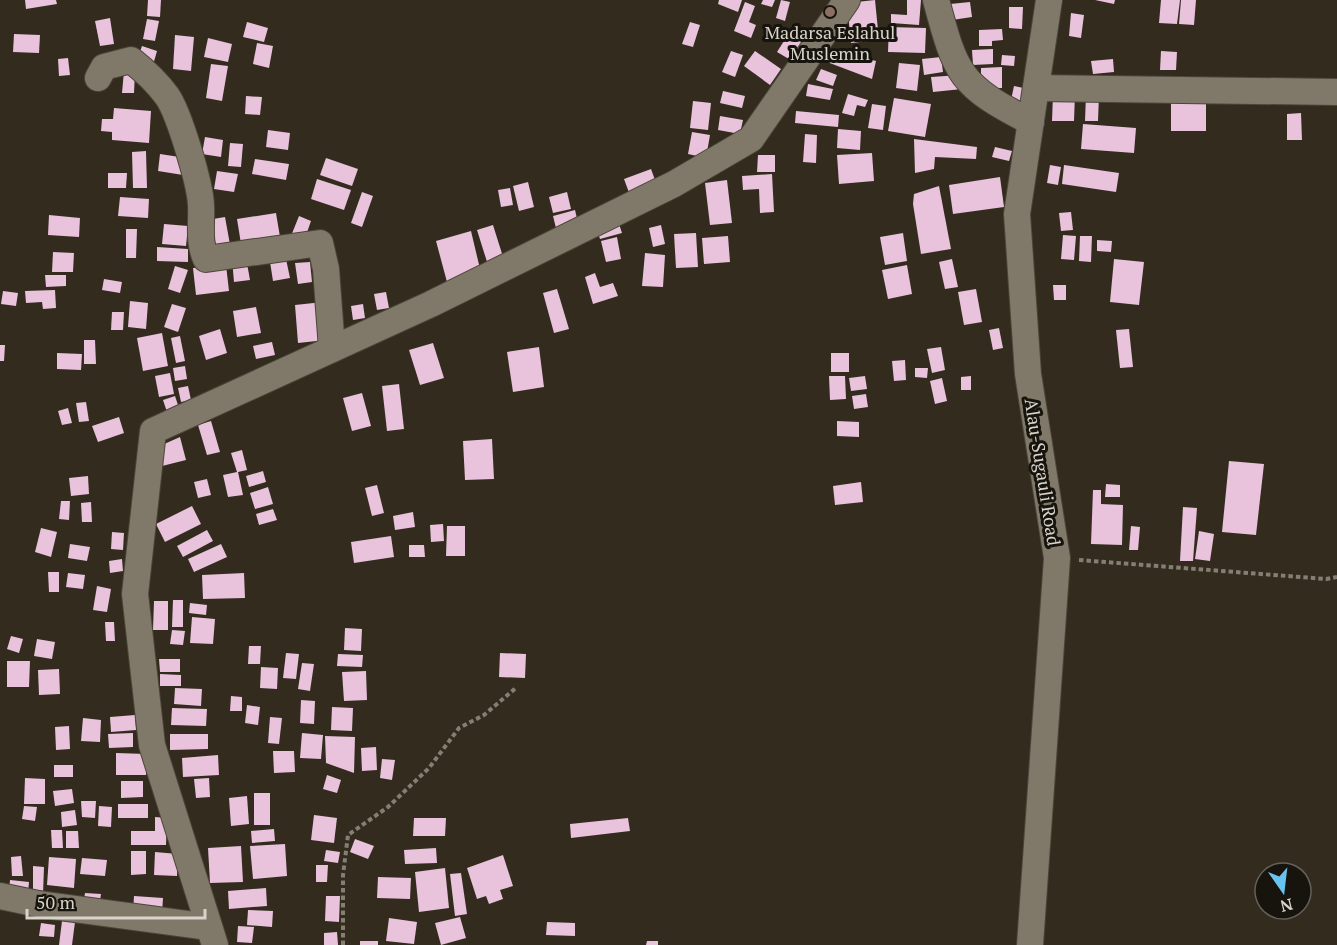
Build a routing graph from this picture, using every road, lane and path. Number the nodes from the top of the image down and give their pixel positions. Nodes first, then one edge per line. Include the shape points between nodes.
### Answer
1 (846, 0) edge
2 (936, 0) edge
3 (1049, 0) edge
4 (98, 78) dead end
5 (1036, 88) junction
6 (1337, 92) edge
7 (1030, 122) junction
8 (332, 349) junction
9 (1057, 558) junction
10 (1337, 577) edge
11 (517, 687) dead end
12 (0, 896) edge
13 (212, 936) edge
14 (344, 945) edge
15 (1030, 945) edge

1 - 8 street via 751,139 674,184
2 - 7 street via 957,66 973,88
3 - 5 street, Alau-Sugauli Road
4 - 8 street via 104,68 131,60 148,73 168,98 186,143 201,202 201,249 206,259 320,243 326,269
5 - 6 street
5 - 7 street, Alau-Sugauli Road
7 - 9 street, Alau-Sugauli Road via 1017,214 1028,374
8 - 13 street via 153,431 135,594 152,745
9 - 10 path
9 - 15 street, Alau-Sugauli Road
11 - 14 path via 484,715 459,728 429,768 387,807 348,835 343,875
12 - 13 street

